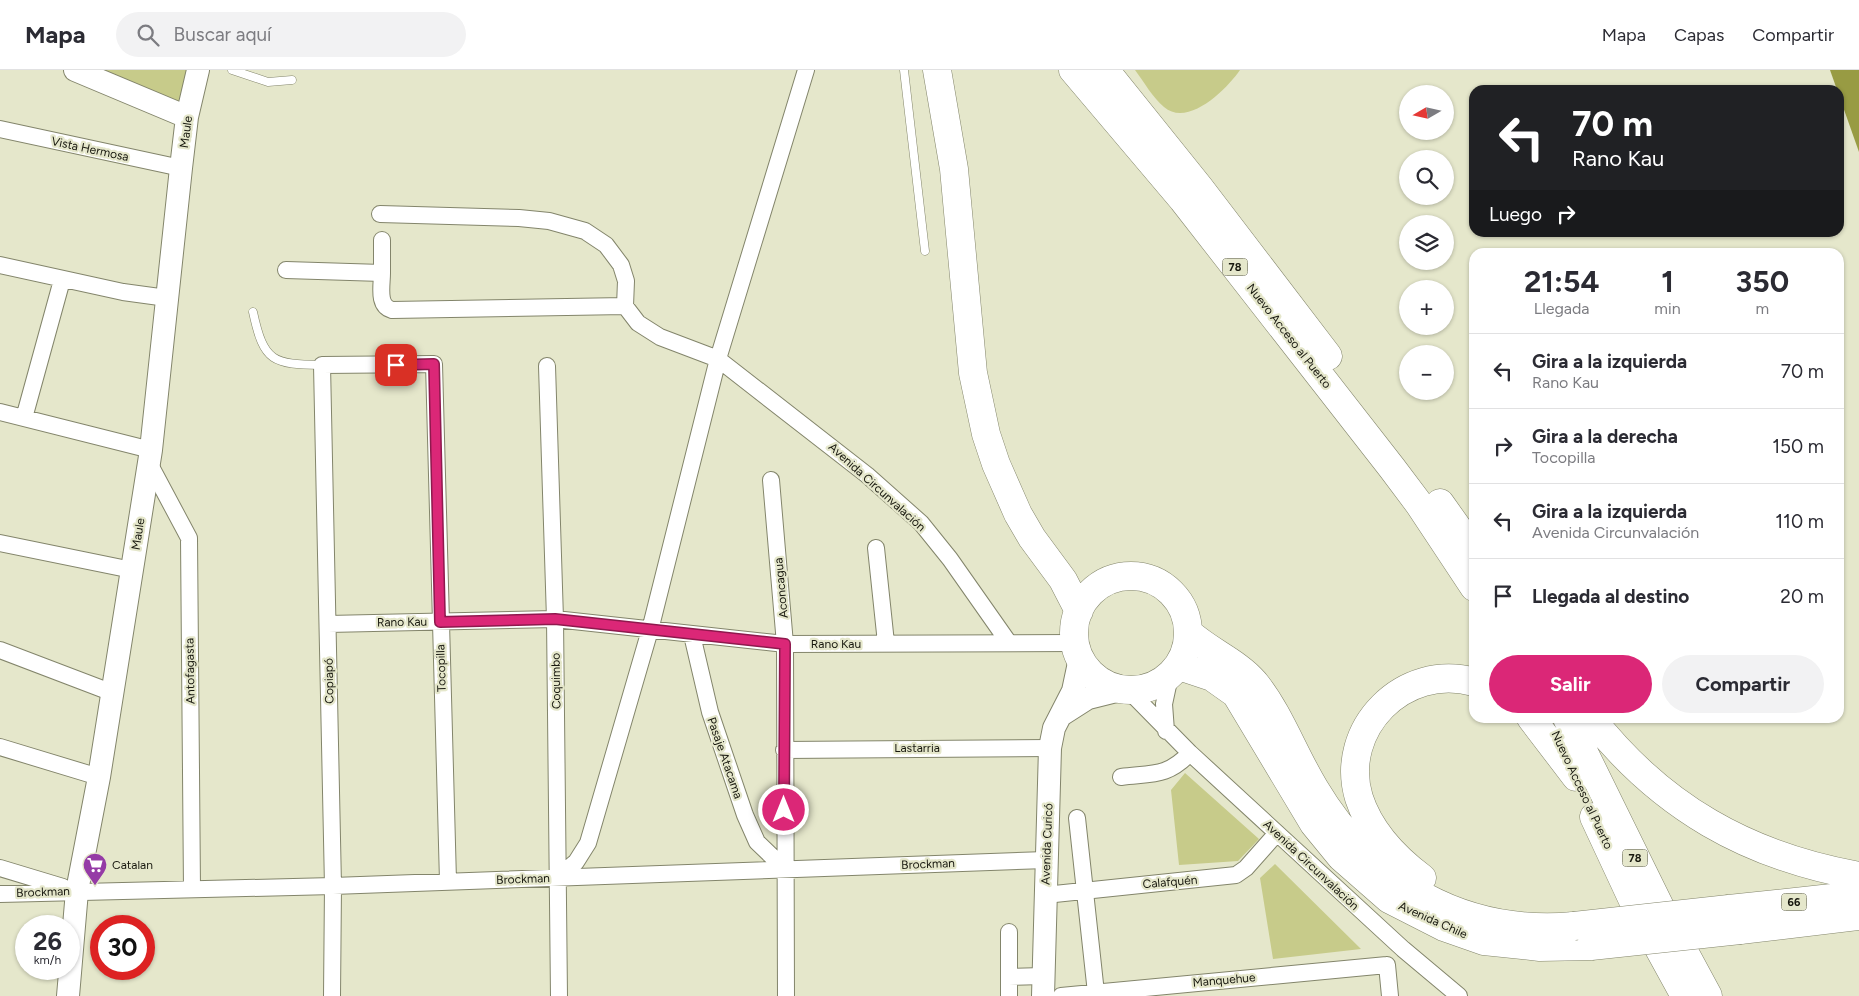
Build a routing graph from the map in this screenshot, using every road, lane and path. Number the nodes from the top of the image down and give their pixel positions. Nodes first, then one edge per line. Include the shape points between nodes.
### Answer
1 (75, 70) edge
2 (198, 70) edge
3 (232, 70) edge
4 (806, 70) edge
5 (904, 70) edge
6 (937, 70) edge
7 (1073, 70) edge
8 (1104, 70) edge
9 (292, 80) dead end
10 (188, 117) junction
11 (0, 130) edge
12 (181, 168) junction
13 (380, 214) dead end
14 (382, 240) dead end
15 (925, 251) dead end
16 (0, 265) edge
17 (286, 270) dead end
18 (382, 273) junction
19 (62, 280) junction
20 (167, 298) junction
21 (625, 306) junction
22 (253, 312) dead end
23 (718, 359) junction
24 (322, 365) junction
25 (547, 366) dead end
26 (0, 412) edge
27 (24, 418) junction
28 (150, 457) junction
29 (772, 480) dead end
30 (0, 543) edge
31 (1469, 544) edge
32 (876, 548) dead end
33 (132, 570) junction
34 (1469, 579) edge
35 (1079, 611) junction
36 (555, 619) junction
37 (440, 622) junction
38 (328, 624) junction
39 (650, 630) junction
40 (1189, 633) junction
41 (692, 635) junction
42 (1009, 643) junction
43 (785, 644) junction
44 (886, 644) junction
45 (0, 650) edge
46 (1077, 650) junction
47 (1174, 671) junction
48 (1469, 681) edge
49 (1125, 690) junction
50 (113, 693) junction
51 (1063, 714) junction
52 (1535, 723) edge
53 (1550, 723) edge
54 (1569, 723) edge
55 (1596, 723) edge
56 (1166, 730) junction
57 (0, 748) edge
58 (1050, 748) junction
59 (784, 750) junction
60 (1190, 753) junction
61 (1576, 776) junction
62 (99, 777) junction
63 (1121, 777) dead end
64 (1077, 818) dead end
65 (1277, 833) junction
66 (1046, 860) junction
67 (0, 868) edge
68 (784, 869) junction
69 (1859, 876) edge
70 (558, 877) junction
71 (448, 881) junction
72 (333, 886) junction
73 (192, 889) junction
74 (1085, 890) junction
75 (77, 891) junction
76 (0, 894) edge
77 (1045, 895) junction
78 (1859, 895) edge
79 (1859, 916) edge
80 (1734, 919) junction
81 (1493, 923) junction
82 (1773, 926) junction
83 (1009, 932) dead end
84 (1859, 932) edge
85 (1582, 936) junction
86 (1403, 949) junction
87 (1387, 965) junction
88 (1009, 977) junction
89 (1043, 986) edge
90 (1096, 993) junction
91 (68, 996) edge
92 (332, 996) edge
93 (559, 996) edge
94 (786, 996) edge
95 (1009, 996) edge
96 (1070, 996) edge
97 (1390, 996) edge
98 (1459, 996) edge
99 (1686, 996) edge
100 (1708, 996) edge

1 - 10 street
2 - 10 street, Maule
3 - 9 lane via 268,82
4 - 23 street
5 - 15 lane
6 - 35 highway via 954,169 973,373 986,434 1018,514 1063,580
7 - 34 highway, Nuevo Acceso al Puerto / 78 via 1183,200 1392,468
8 - 31 highway, Nuevo Acceso al Puerto / 78 via 1205,195
10 - 12 street, Maule
11 - 12 street, Vista Hermosa
12 - 20 street, Maule
13 - 21 street via 519,218 549,221 585,231 606,245 621,265 626,281
14 - 18 street
16 - 19 street
17 - 18 street
18 - 21 street via 382,303 392,310
19 - 20 street
19 - 27 street
20 - 28 street, Maule
21 - 23 street, Avenida Circunvalación via 638,323 660,336
22 - 24 lane via 258,334 274,359 287,365
23 - 39 street
23 - 42 street, Avenida Circunvalación via 852,462 921,523
24 - 37 street, Tocopilla via 434,364
24 - 38 street, Copiapó
25 - 36 street, Coquimbo
26 - 27 street
27 - 28 street
28 - 33 street, Maule
28 - 73 street, Antofagasta via 189,538
29 - 43 street, Aconcagua
30 - 33 street
32 - 44 street
33 - 50 street, Maule
35 - 40 highway via 1085,599 1105,582 1143,577 1166,588 1176,597 1187,620
35 - 46 highway
36 - 37 street, Rano Kau
36 - 39 street, Rano Kau
36 - 70 street, Coquimbo
37 - 38 street, Rano Kau
37 - 71 street, Tocopilla
38 - 72 street, Copiapó
39 - 41 street, Rano Kau
39 - 70 street via 588,843 576,862
40 - 47 highway via 1184,656
40 - 81 highway, Avenida Chile via 1238,667 1254,683 1327,809 1366,856 1395,880 1427,899
41 - 43 street, Rano Kau
41 - 68 street, Pasaje Atacama via 710,712 745,815 757,842
42 - 44 street, Rano Kau
42 - 46 street, Rano Kau
43 - 44 street, Rano Kau
43 - 59 street, Aconcagua
45 - 50 street
46 - 49 highway via 1096,679
46 - 51 street, Avenida Curicó via 1073,691
47 - 49 highway via 1151,688
47 - 56 street via 1164,704
47 - 85 highway, Avenida Chile via 1212,678 1236,694 1314,824 1341,857 1389,899 1444,928 1484,941 1540,947
48 - 81 highway via 1446,678 1425,681 1404,689 1387,702 1363,733 1356,752 1355,775 1365,813 1393,854 1445,895
49 - 51 street via 1088,698
49 - 56 street, Avenida Circunvalación
50 - 62 street, Maule
51 - 58 street, Avenida Curicó via 1054,728
52 - 61 highway
53 - 61 highway, Nuevo Acceso al Puerto / 78
54 - 100 highway, Nuevo Acceso al Puerto / 78 via 1660,909
55 - 69 highway via 1639,770 1678,804 1703,820 1768,852
56 - 60 street, Avenida Circunvalación
57 - 62 street
58 - 59 street, Lastarria
58 - 66 street, Avenida Curicó
59 - 68 street, Aconcagua
60 - 63 street via 1169,770
60 - 65 street, Avenida Circunvalación
61 - 99 highway, Nuevo Acceso al Puerto / 78 via 1635,905
62 - 75 street, Maule
64 - 74 street
65 - 74 street, Calafquén via 1236,875
65 - 86 street, Avenida Circunvalación
66 - 68 street, Brockman
66 - 77 street, Avenida Curicó
67 - 75 street
68 - 70 street, Brockman
68 - 94 street, Aconcagua
70 - 71 street, Brockman
70 - 93 street, Coquimbo
71 - 72 street, Brockman
72 - 73 street, Brockman
72 - 92 street, Copiapó
73 - 75 street, Brockman
74 - 77 street, Calafquén
74 - 90 street
75 - 76 street, Brockman
75 - 91 street, Maule
77 - 89 street, Avenida Curicó
78 - 80 highway, Avenida Chile / 66
79 - 82 highway, Avenida Chile / 66
80 - 82 highway, Avenida Chile / 66
80 - 85 highway, Avenida Chile, bridge
81 - 85 highway, Avenida Chile
82 - 84 highway
83 - 88 street
86 - 87 street
86 - 98 street, Avenida Circunvalación
87 - 90 street, Manquehue
87 - 97 street
88 - 89 street, Avenida Curicó
88 - 95 street
90 - 96 street, Manquehue

